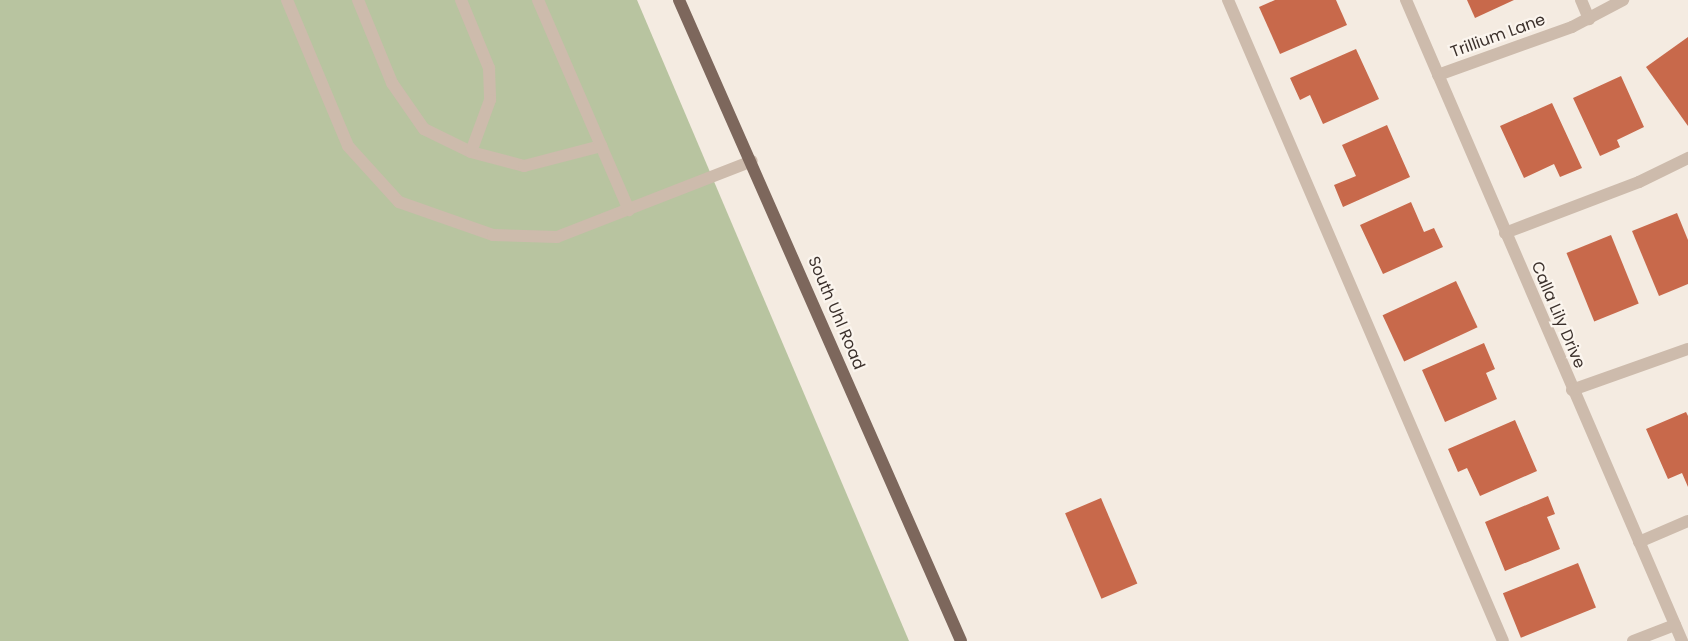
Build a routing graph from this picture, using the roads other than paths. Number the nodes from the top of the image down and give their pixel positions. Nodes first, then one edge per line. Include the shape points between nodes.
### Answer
1 (288, 0) edge
2 (358, 0) edge
3 (462, 0) edge
4 (538, 0) edge
5 (679, 0) edge
6 (1228, 0) edge
7 (1406, 0) edge
8 (1581, 0) edge
9 (1623, 0) edge
10 (1589, 19) junction
11 (1438, 75) junction
12 (601, 146) junction
13 (471, 152) junction
14 (1688, 158) edge
15 (752, 161) junction
16 (628, 210) junction
17 (1505, 233) junction
18 (1688, 349) edge
19 (1572, 390) junction
20 (1688, 521) edge
21 (1639, 542) junction
22 (1675, 625) junction
23 (961, 641) edge
24 (1503, 641) edge
25 (1633, 641) edge
26 (1682, 641) edge

1 - 16 street via 348,146 399,202 493,235 548,237 557,237
2 - 13 street via 392,84 424,129
3 - 13 street via 489,68 490,100
4 - 12 street
5 - 15 main road, South Uhl Road
6 - 24 street
7 - 11 street, Calla Lily Drive
8 - 10 street
9 - 10 street, Trillium Lane
10 - 11 street, Trillium Lane
11 - 17 street, Calla Lily Drive
12 - 13 street via 524,166
12 - 16 street
14 - 17 street via 1639,182
15 - 16 street
15 - 23 main road, South Uhl Road
17 - 19 street, Calla Lily Drive
18 - 19 street
19 - 21 street, Calla Lily Drive
20 - 21 street
21 - 22 street, Calla Lily Drive
22 - 25 street
22 - 26 street, Calla Lily Drive

